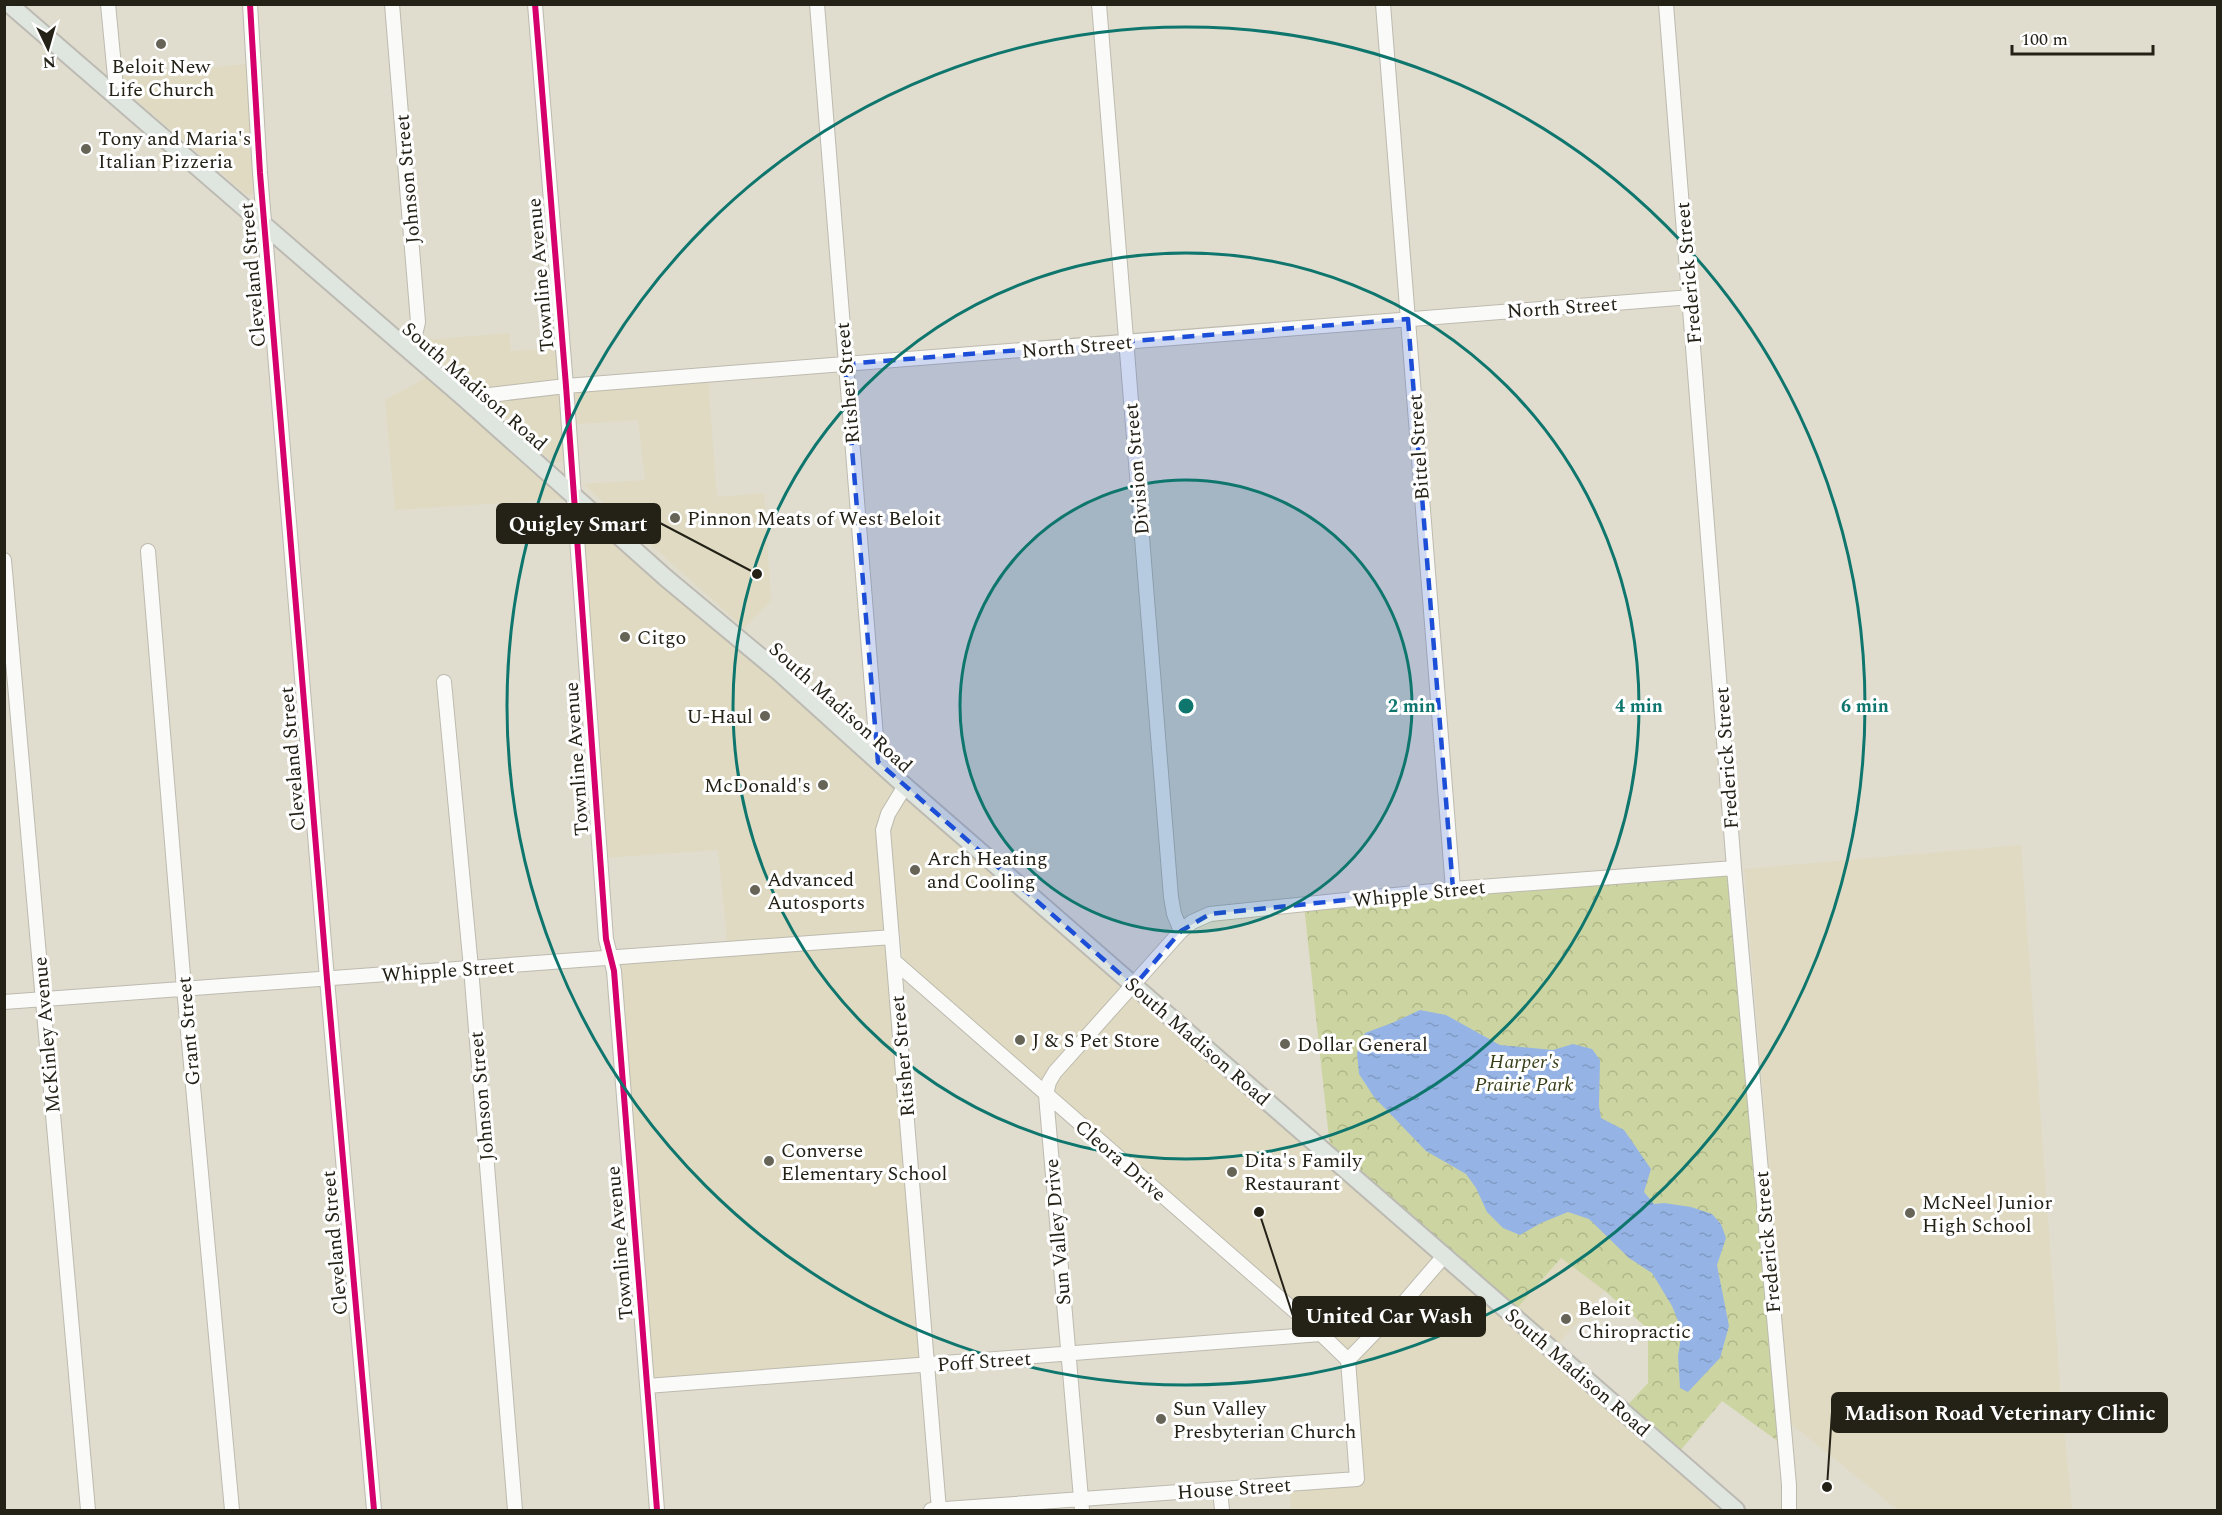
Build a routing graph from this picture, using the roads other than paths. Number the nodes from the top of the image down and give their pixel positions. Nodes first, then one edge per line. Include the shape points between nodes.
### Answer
1 (9, 4) edge
2 (108, 4) edge
3 (250, 4) edge
4 (392, 4) edge
5 (535, 4) edge
6 (817, 4) edge
7 (1099, 4) edge
8 (1383, 4) edge
9 (1666, 4) edge
10 (117, 98) junction
11 (265, 226) junction
12 (1690, 297) junction
13 (1408, 319) junction
14 (1126, 342) junction
15 (411, 353) junction
16 (845, 364) junction
17 (566, 386) junction
18 (464, 398) junction
19 (573, 494) junction
20 (148, 551) dead end
21 (4, 560) edge
22 (444, 682) dead end
23 (878, 762) junction
24 (905, 786) junction
25 (1734, 868) junction
26 (1453, 889) junction
27 (1181, 931) junction
28 (892, 937) junction
29 (610, 957) junction
30 (894, 961) junction
31 (471, 968) junction
32 (327, 979) junction
33 (1134, 986) junction
34 (184, 988) junction
35 (43, 999) junction
36 (4, 1002) edge
37 (1046, 1095) junction
38 (1444, 1256) junction
39 (1321, 1334) junction
40 (1067, 1354) junction
41 (1348, 1360) junction
42 (927, 1365) junction
43 (647, 1386) junction
44 (1220, 1490) junction
45 (1082, 1505) edge
46 (88, 1510) edge
47 (231, 1510) edge
48 (374, 1510) edge
49 (515, 1510) edge
50 (657, 1510) edge
51 (931, 1510) edge
52 (939, 1510) edge
53 (1222, 1510) edge
54 (1737, 1510) edge
55 (1789, 1510) edge

1 - 10 main road, South Madison Road
2 - 10 street
3 - 11 street, Cleveland Street
4 - 15 street, Johnson Street via 418,322
5 - 17 street, Townline Avenue
6 - 16 street, Ritsher Street
7 - 14 street, Division Street
8 - 13 street, Bittel Street
9 - 12 street, Frederick Street
10 - 11 main road, South Madison Road
11 - 15 main road, South Madison Road
11 - 32 street, Cleveland Street
12 - 13 street, North Street
12 - 25 street, Frederick Street
13 - 14 street, North Street
13 - 26 street, Bittel Street
14 - 16 street, North Street
14 - 27 street, Division Street via 1171,897
15 - 18 main road, South Madison Road
16 - 17 street, North Street
16 - 23 street, Ritsher Street
17 - 18 street, North Street
17 - 19 street, Townline Avenue
18 - 19 main road, South Madison Road
19 - 23 main road, South Madison Road
19 - 29 street, Townline Avenue
20 - 34 street, Grant Street
21 - 35 street, McKinley Avenue
22 - 31 street, Johnson Street
23 - 24 main road, South Madison Road
24 - 28 street, Ritsher Street via 883,830
24 - 33 main road, South Madison Road
25 - 26 street, Whipple Street
25 - 55 street, Frederick Street
26 - 27 street, Whipple Street via 1210,914
27 - 33 street, Whipple Street
28 - 29 street, Whipple Street
28 - 30 street, Ritsher Street
29 - 31 street, Whipple Street
29 - 43 street, Townline Avenue
30 - 37 street, Cleora Drive
30 - 42 street, Ritsher Street
31 - 32 street, Whipple Street
31 - 49 street, Johnson Street
32 - 34 street, Whipple Street
32 - 48 street, Cleveland Street
33 - 37 street, Sun Valley Drive via 1055,1072
33 - 38 main road, South Madison Road
34 - 35 street, Whipple Street
34 - 47 street, Grant Street
35 - 36 street, Whipple Street
35 - 46 street, McKinley Avenue
37 - 39 street, Cleora Drive
37 - 40 street, Sun Valley Drive
38 - 41 street
38 - 54 main road, South Madison Road
39 - 40 street, Poff Street
39 - 41 street, Cleora Drive
40 - 42 street, Poff Street
40 - 45 street, Sun Valley Drive
41 - 44 street, House Street via 1357,1479
42 - 43 street, Poff Street
42 - 52 street, Ritsher Street
43 - 50 street, Townline Avenue
44 - 45 street, House Street
44 - 53 street
45 - 52 street, House Street
51 - 52 street, House Street

